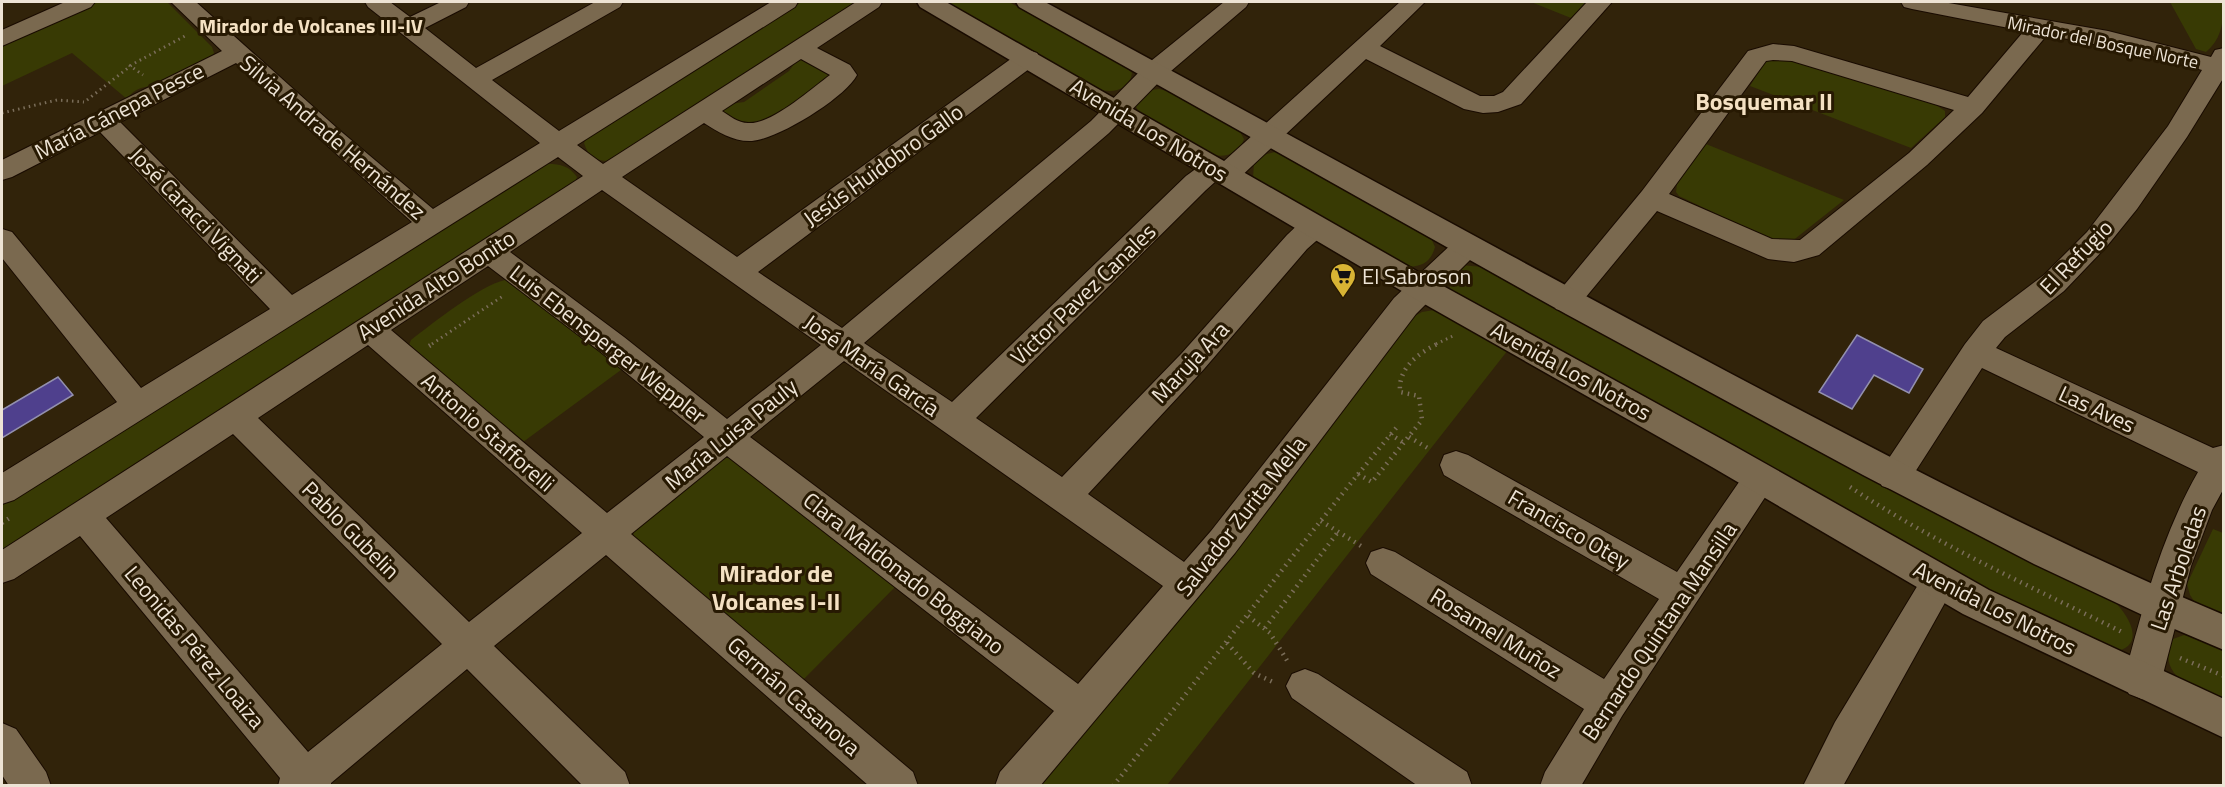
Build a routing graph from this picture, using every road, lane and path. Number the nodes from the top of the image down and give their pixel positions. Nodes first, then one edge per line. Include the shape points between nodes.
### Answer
1 (83, 2) edge
2 (183, 2) edge
3 (376, 2) edge
4 (458, 2) edge
5 (612, 2) edge
6 (787, 2) edge
7 (871, 2) edge
8 (930, 2) edge
9 (1028, 2) edge
10 (1238, 2) edge
11 (1413, 2) edge
12 (1600, 2) edge
13 (1912, 2) edge
14 (409, 27) junction
15 (2040, 28) junction
16 (186, 35) dead end
17 (2, 39) edge
18 (799, 48) junction
19 (1364, 48) junction
20 (237, 53) junction
21 (1028, 58) junction
22 (2221, 63) edge
23 (129, 65) junction
24 (1155, 71) junction
25 (474, 79) junction
26 (148, 80) dead end
27 (1973, 107) junction
28 (92, 108) junction
29 (1116, 110) junction
30 (703, 111) junction
31 (2, 113) edge
32 (1270, 134) junction
33 (559, 144) junction
34 (2, 171) edge
35 (1220, 172) junction
36 (602, 177) junction
37 (1652, 198) junction
38 (432, 223) junction
39 (1314, 226) junction
40 (2, 239) edge
41 (1467, 246) junction
42 (489, 250) junction
43 (738, 271) junction
44 (1423, 289) junction
45 (503, 296) dead end
46 (1566, 301) junction
47 (290, 311) junction
48 (369, 329) junction
49 (1454, 336) dead end
50 (842, 345) junction
51 (1976, 352) junction
52 (406, 362) junction
53 (138, 406) junction
54 (235, 416) junction
55 (953, 421) junction
56 (1396, 427) dead end
57 (1390, 434) junction
58 (727, 437) junction
59 (1404, 443) junction
60 (2221, 462) edge
61 (1456, 465) dead end
62 (1358, 474) junction
63 (1894, 476) junction
64 (1760, 479) junction
65 (2, 490) edge
66 (1065, 496) junction
67 (83, 515) junction
68 (1321, 521) junction
69 (1338, 532) junction
70 (607, 536) junction
71 (1373, 555) joint
72 (2, 568) edge
73 (1939, 581) junction
74 (1188, 584) junction
75 (1683, 594) junction
76 (2161, 607) junction
77 (1248, 616) junction
78 (1265, 628) junction
79 (2223, 633) edge
80 (1227, 643) junction
81 (468, 645) junction
82 (2142, 682) junction
83 (1305, 686) junction
84 (1609, 704) junction
85 (1081, 710) junction
86 (2223, 720) edge
87 (2, 742) edge
88 (305, 783) edge
89 (1114, 785) edge
90 (32, 786) edge
91 (611, 786) edge
92 (899, 786) edge
93 (1014, 786) edge
94 (1453, 786) edge
95 (1560, 786) edge
96 (1822, 786) edge

1 - 17 street
2 - 20 street, Silvia Andrade Hernández
3 - 14 street, José María García
4 - 14 street
5 - 25 street
6 - 33 street
7 - 18 street, Avenida Alto Bonito
8 - 21 street, Avenida Los Notros
9 - 24 street
10 - 24 street, María Luisa Pauly
11 - 19 street, Victor Pavez Canales
12 - 19 street via 1512,98 1491,106 1473,103
13 - 15 street, Mirador del Bosque Norte
14 - 25 street, José María García
15 - 22 street, Mirador del Bosque Norte
15 - 27 street
16 - 23 path
18 - 30 street, Avenida Alto Bonito
18 - 30 street via 841,71 842,79 758,133 741,132
19 - 32 street, Victor Pavez Canales
20 - 28 street, María Cánepa Pesce
20 - 38 street, Silvia Andrade Hernández
21 - 29 street, Avenida Los Notros
21 - 43 street, Jesús Huidobro Gallo
22 - 51 street, El Refugio via 2178,131 2097,239 2055,284 1994,329
23 - 26 path
23 - 28 path via 110,79
24 - 29 street, María Luisa Pauly
24 - 32 street
25 - 33 street, José María García
27 - 37 street via 1902,173 1815,244 1802,250 1768,249
27 - 37 street via 1794,54 1763,54 1752,60
28 - 31 path via 51,101
28 - 34 street, María Cánepa Pesce
28 - 47 street, José Caracci Vignati
29 - 35 street, Avenida Los Notros
29 - 50 street, María Luisa Pauly
30 - 36 street, Avenida Alto Bonito
32 - 35 street, Victor Pavez Canales
32 - 41 street
33 - 36 street, José María García
33 - 38 street
35 - 39 street, Avenida Los Notros
35 - 55 street, Victor Pavez Canales via 1188,191
36 - 42 street, Avenida Alto Bonito
36 - 43 street, José María García
37 - 46 street
38 - 47 street
39 - 44 street, Avenida Los Notros
39 - 66 street, Maruja Ara
40 - 53 street
41 - 44 street, Salvador Zurita Mella
41 - 46 street
42 - 48 street, Avenida Alto Bonito
42 - 58 street, Luis Ebensperger Weppler
43 - 50 street, José María García
44 - 64 street, Avenida Los Notros
44 - 74 street, Salvador Zurita Mella via 1382,334
45 - 52 path
46 - 63 street
47 - 53 street
48 - 52 street, Antonio Stafforelli
48 - 54 street, Avenida Alto Bonito
49 - 59 path via 1427,348 1401,374 1400,392 1419,396 1422,418
50 - 55 street, José María García
50 - 58 street, María Luisa Pauly
51 - 60 street, Las Aves
51 - 63 street, El Refugio
52 - 70 street, Antonio Stafforelli
53 - 65 street
54 - 67 street, Avenida Alto Bonito
54 - 81 street, Pablo Gubelin
55 - 66 street, José María García
56 - 57 path
57 - 59 path
57 - 62 path
58 - 70 street, María Luisa Pauly
58 - 85 street, Clara Maldonado Boggiano
59 - 62 path via 1372,482
60 - 76 street, Las Arboledas via 2192,518
61 - 75 street, Francisco Otey
62 - 68 path
63 - 76 street via 1989,526
64 - 73 street, Avenida Los Notros
64 - 75 street, Bernardo Quintana Mansilla
66 - 74 street, José María García
67 - 72 street, Avenida Alto Bonito
67 - 88 street, Leonidas Pérez Loaiza
68 - 69 path
68 - 77 path
69 - 71 path
69 - 78 path
70 - 81 street, María Luisa Pauly
70 - 92 street, Germán Casanova
71 - 84 street, Rosamel Muñoz
73 - 82 street, Avenida Los Notros
73 - 96 street
74 - 85 street, Salvador Zurita Mella
75 - 84 street, Bernardo Quintana Mansilla
76 - 79 street
76 - 82 street, Las Arboledas
77 - 78 path
77 - 80 path
78 - 83 path
80 - 83 path via 1262,680
80 - 89 path
81 - 88 street, María Luisa Pauly
81 - 91 street, Pablo Gubelin
82 - 86 street, Avenida Los Notros
83 - 94 street
84 - 95 street, Bernardo Quintana Mansilla
85 - 93 street, Salvador Zurita Mella
87 - 90 street

